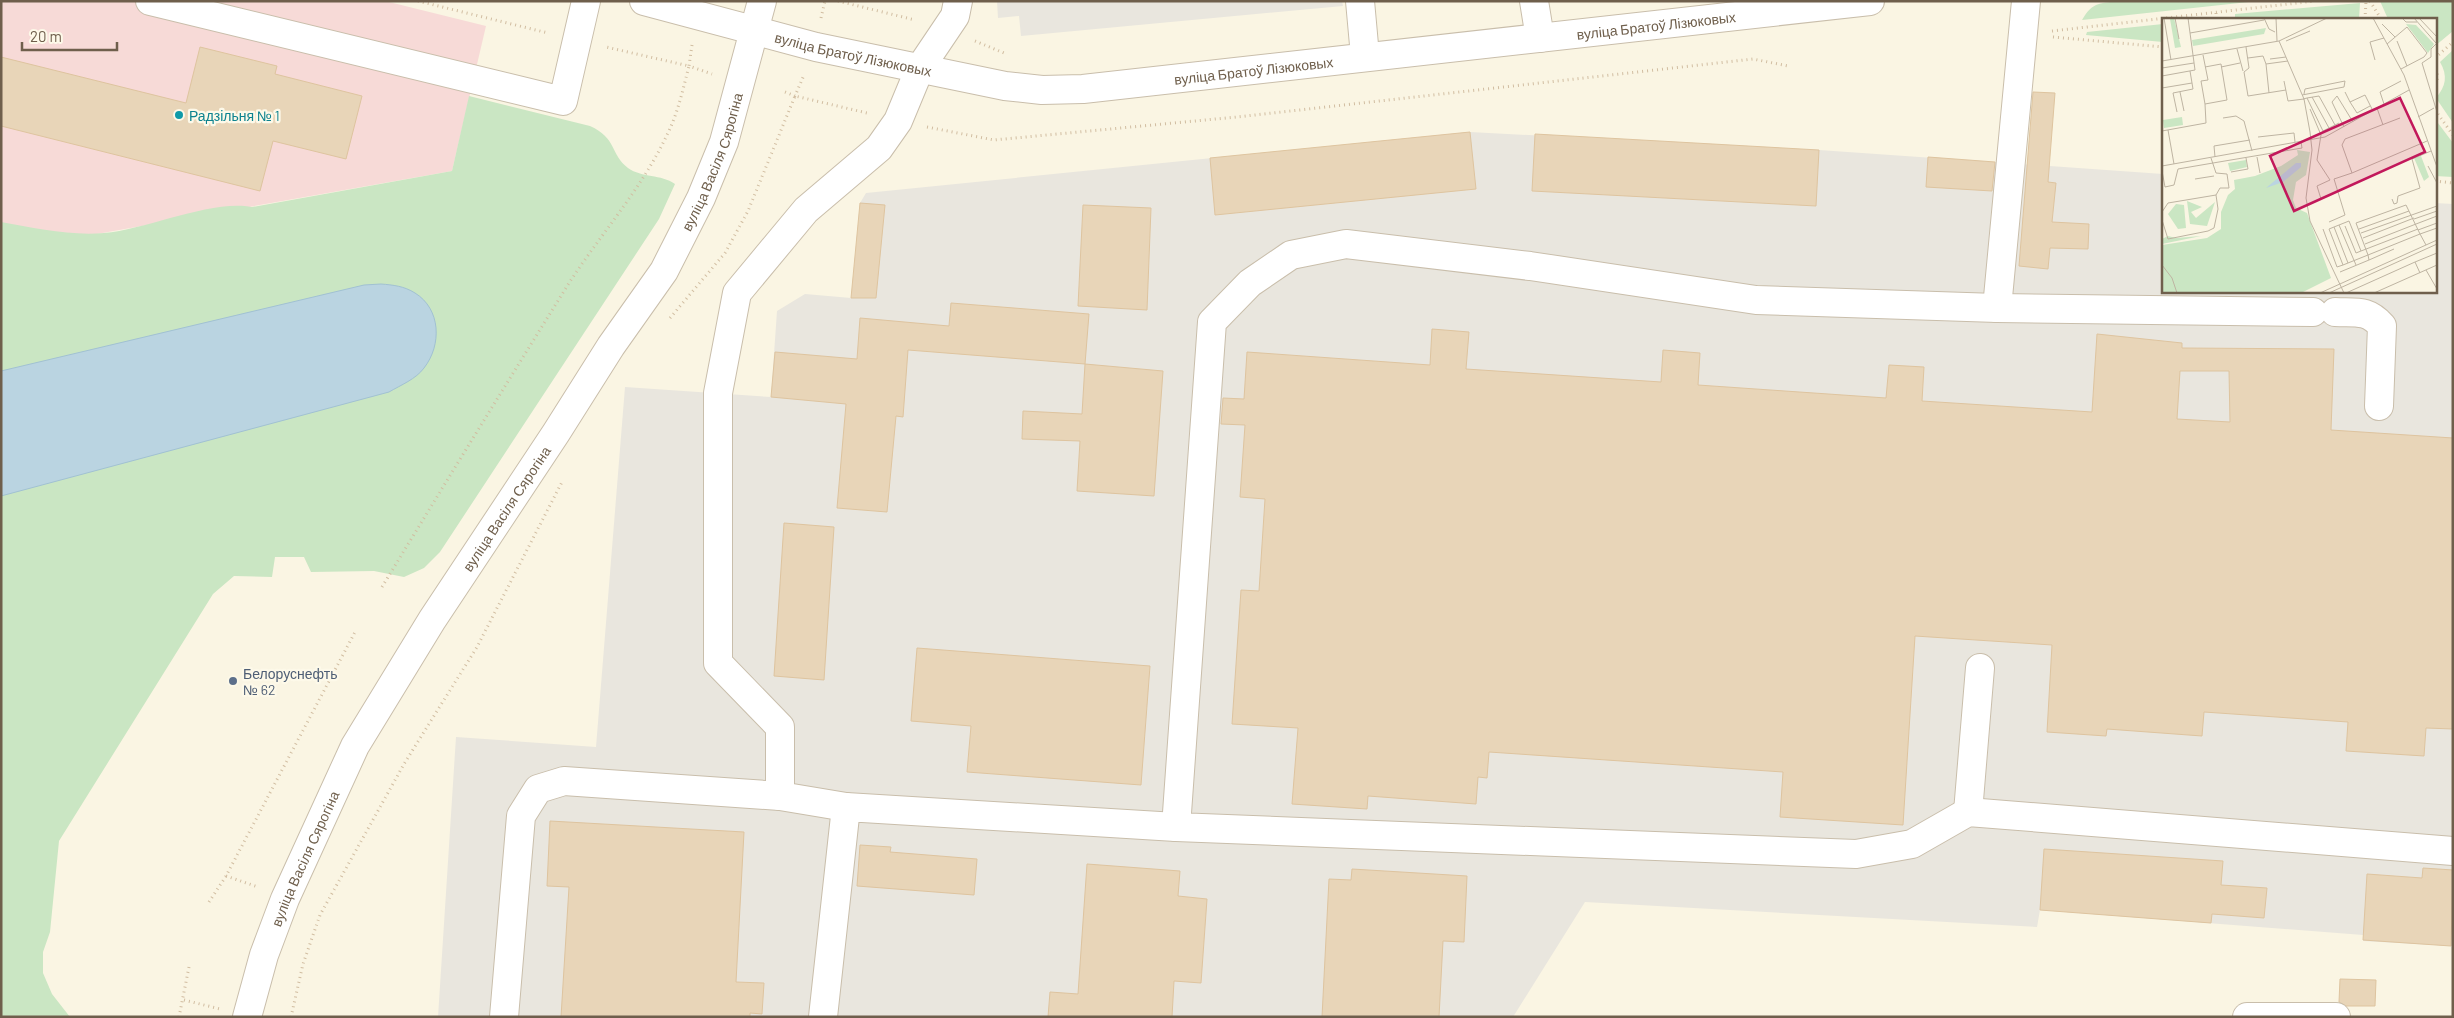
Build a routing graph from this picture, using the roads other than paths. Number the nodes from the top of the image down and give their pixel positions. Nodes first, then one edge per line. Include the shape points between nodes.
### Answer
1 (150, 1) edge
2 (586, 1) edge
3 (644, 1) edge
4 (762, 1) edge
5 (958, 1) edge
6 (1360, 1) edge
7 (1534, 1) edge
8 (1870, 1) edge
9 (2026, 1) edge
10 (753, 32) junction
11 (1540, 38) junction
12 (1366, 56) junction
13 (920, 68) junction
14 (1997, 308) junction
15 (2378, 406) dead end
16 (1980, 668) dead end
17 (780, 796) junction
18 (846, 807) junction
19 (1968, 812) junction
20 (1176, 827) junction
21 (2453, 851) edge
22 (237, 1014) edge
23 (504, 1017) edge
24 (823, 1017) edge
25 (2247, 1017) edge
26 (2336, 1017) edge

1 - 2 street via 562,101
3 - 10 street, вуліца Братоў Лізюковых
4 - 10 street, вуліца Васіля Сярогіна
5 - 13 street via 955,16
6 - 12 street
7 - 11 street
8 - 11 street, вуліца Братоў Лізюковых
9 - 14 street
10 - 13 street, вуліца Братоў Лізюковых
10 - 22 street, вуліца Васіля Сярогіна via 724,142 701,198 664,271 611,346 432,620 355,746
11 - 12 street, вуліца Братоў Лізюковых
12 - 13 street, вуліца Братоў Лізюковых via 1083,89 1042,90 1005,86
13 - 17 street via 898,121 879,148 806,210 737,293 718,393 718,663 780,727
14 - 15 street via 2324,312 2373,316 2382,326
14 - 20 street via 1756,300 1530,266 1346,244 1291,256 1250,282 1212,322
16 - 19 street
17 - 18 street
17 - 23 street via 564,781 538,790 521,816
18 - 20 street
18 - 24 street
19 - 20 street via 1912,844 1856,854
19 - 21 street
25 - 26 street

